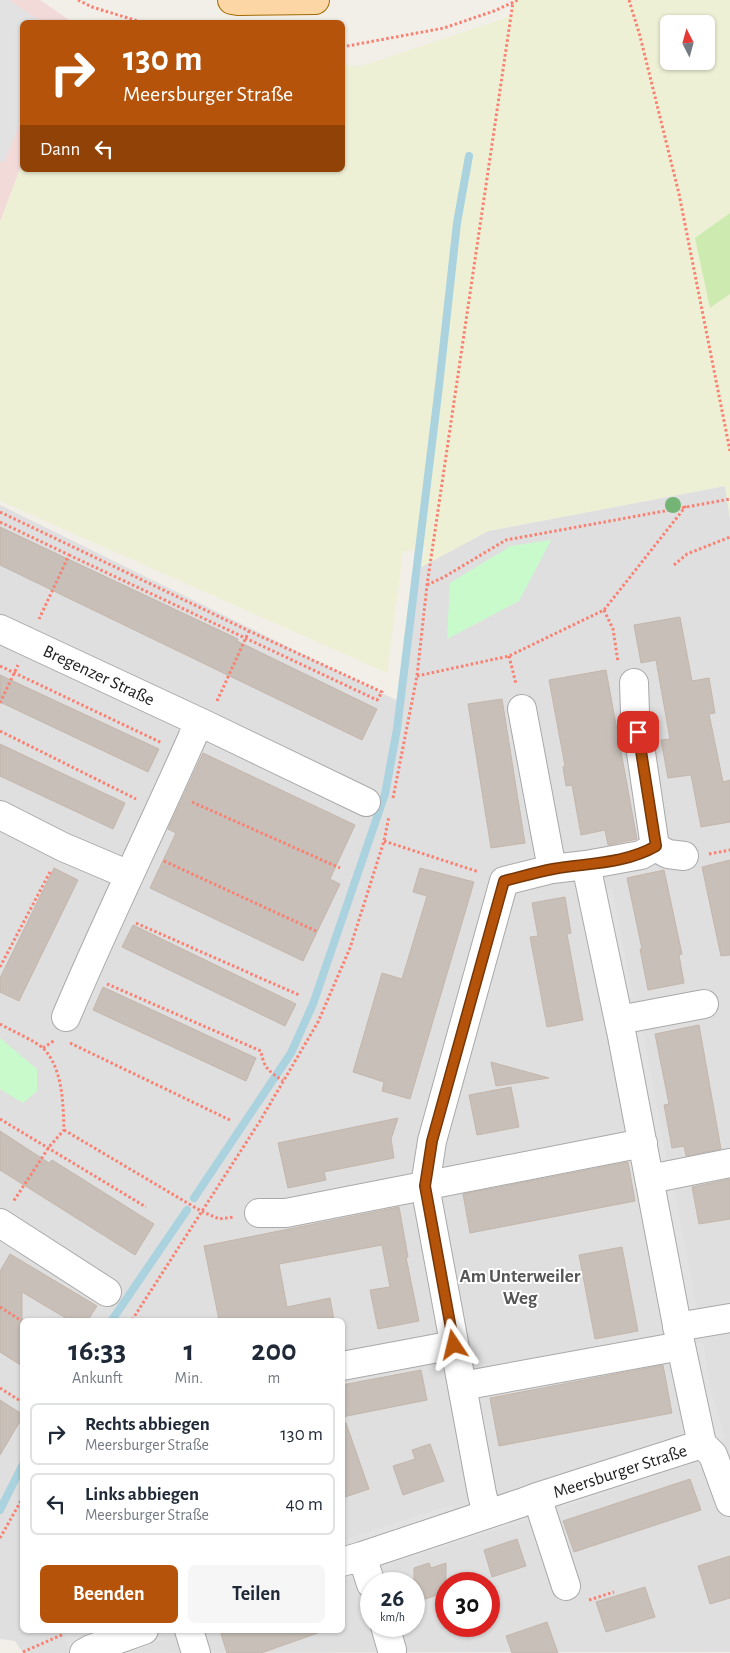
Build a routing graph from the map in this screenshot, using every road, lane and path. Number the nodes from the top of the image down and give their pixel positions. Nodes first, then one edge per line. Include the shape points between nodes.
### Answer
1 (78, 0) edge
2 (232, 0) edge
3 (315, 0) edge
4 (518, 0) edge
5 (628, 0) edge
6 (514, 2) junction
7 (134, 20) edge
8 (345, 46) edge
9 (730, 451) edge
10 (730, 499) edge
11 (686, 506) junction
12 (0, 512) edge
13 (0, 522) edge
14 (730, 537) edge
15 (69, 555) junction
16 (674, 565) dead end
17 (427, 585) junction
18 (604, 610) junction
19 (0, 629) edge
20 (249, 631) junction
21 (246, 638) junction
22 (28, 642) junction
23 (0, 666) edge
24 (14, 672) junction
25 (417, 676) junction
26 (634, 684) joint
27 (0, 703) edge
28 (522, 709) dead end
29 (202, 723) junction
30 (0, 731) edge
31 (185, 755) junction
32 (164, 801) junction
33 (383, 806) junction
34 (0, 815) edge
35 (384, 841) junction
36 (656, 846) junction
37 (63, 847) junction
38 (141, 851) junction
39 (684, 856) dead end
40 (586, 865) junction
41 (340, 868) dead end
42 (552, 869) junction
43 (129, 875) junction
44 (504, 881) junction
45 (113, 913) junction
46 (316, 932) dead end
47 (0, 967) edge
48 (84, 974) junction
49 (299, 995) dead end
50 (704, 1004) dead end
51 (619, 1020) junction
52 (0, 1024) edge
53 (66, 1029) joint
54 (283, 1081) junction
55 (0, 1118) edge
56 (232, 1121) dead end
57 (64, 1130) junction
58 (643, 1143) junction
59 (49, 1147) junction
60 (730, 1163) edge
61 (650, 1179) junction
62 (425, 1186) junction
63 (146, 1208) dead end
64 (201, 1212) junction
65 (259, 1213) joint
66 (4, 1224) edge
67 (107, 1292) dead end
68 (0, 1307) edge
69 (133, 1318) edge
70 (730, 1318) edge
71 (20, 1320) edge
72 (679, 1337) junction
73 (454, 1345) junction
74 (345, 1365) edge
75 (462, 1386) junction
76 (0, 1388) edge
77 (20, 1401) edge
78 (702, 1444) junction
79 (537, 1497) junction
80 (730, 1502) edge
81 (20, 1503) edge
82 (487, 1514) junction
83 (0, 1538) edge
84 (352, 1559) edge
85 (362, 1572) edge
86 (566, 1586) dead end
87 (136, 1633) edge
88 (190, 1633) edge
89 (76, 1643) edge
90 (22, 1653) edge
91 (196, 1653) edge

1 - 7 path
2 - 3 main road
4 - 6 path
5 - 9 path via 679,194
6 - 8 path via 444,28
6 - 17 path
10 - 11 path
11 - 17 path via 506,540
11 - 18 path
12 - 20 path
13 - 15 path
14 - 16 path via 687,554
15 - 21 path
15 - 22 path
17 - 25 path
18 - 25 path via 509,656
18 - 26 path via 613,629 619,668
19 - 22 street, Bregenzer Straße
20 - 21 path
20 - 21 path via 382,692 377,700
21 - 29 path
22 - 24 path
22 - 29 street, Bregenzer Straße
23 - 24 path
24 - 27 path
24 - 31 path
25 - 33 path
26 - 36 street via 635,712
28 - 42 street
29 - 31 street
29 - 33 street, Bregenzer Straße
30 - 32 path
31 - 32 street
32 - 38 street
32 - 41 path
33 - 35 path
34 - 37 street
35 - 44 path
35 - 54 path via 350,948 318,1022
36 - 39 street via 668,854
36 - 40 street via 641,855
37 - 43 street
37 - 47 path
38 - 43 street
38 - 46 path
40 - 42 street
40 - 51 street, Meersburger Straße
42 - 44 street
43 - 45 street
44 - 62 street via 432,1141
45 - 48 street
45 - 49 path
48 - 53 street
48 - 54 path via 261,1051 263,1064
50 - 51 street
51 - 58 street, Meersburger Straße
52 - 57 path via 43,1048 54,1065 62,1096
53 - 56 path
54 - 64 path
55 - 59 path
57 - 59 path
57 - 64 path
58 - 61 street, Meersburger Straße
58 - 62 street
59 - 63 path
59 - 66 path
60 - 61 street
61 - 72 street, Meersburger Straße
62 - 65 street via 286,1213
62 - 73 street
64 - 65 path via 219,1219
64 - 69 path
66 - 67 street
68 - 71 path
70 - 72 street
72 - 75 street
72 - 78 street, Meersburger Straße
73 - 74 street
73 - 75 street
75 - 82 street
76 - 77 path
78 - 79 street, Meersburger Straße
78 - 80 street, Meersburger Straße via 713,1455
79 - 82 street, Meersburger Straße
79 - 86 street, Meersburger Straße
81 - 83 path
82 - 84 street, Meersburger Straße
84 - 85 street, Meersburger Straße
87 - 89 street via 91,1649
88 - 91 street
89 - 90 path

